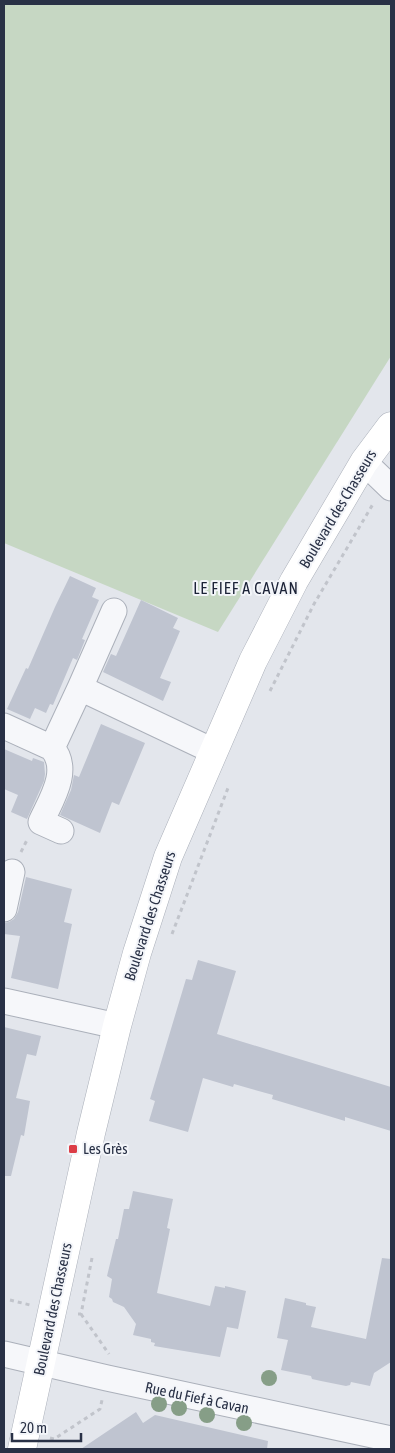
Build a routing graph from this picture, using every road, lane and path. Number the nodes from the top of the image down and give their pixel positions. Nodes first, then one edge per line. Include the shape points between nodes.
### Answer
1 (391, 426) edge
2 (364, 462) junction
3 (388, 485) edge
4 (114, 611) dead end
5 (80, 688) junction
6 (270, 691) dead end
7 (4, 726) edge
8 (52, 748) junction
9 (213, 750) junction
10 (228, 787) dead end
11 (51, 826) joint
12 (12, 872) joint
13 (4, 908) edge
14 (169, 940) dead end
15 (4, 1001) edge
16 (118, 1026) junction
17 (93, 1249) dead end
18 (10, 1300) dead end
19 (53, 1310) junction
20 (4, 1354) edge
21 (42, 1362) junction
22 (391, 1440) edge
23 (22, 1449) edge

1 - 2 street, Boulevard des Chasseurs
2 - 3 street
2 - 9 street, Boulevard des Chasseurs via 289,590
3 - 6 path via 314,604
4 - 5 street
5 - 8 street
5 - 9 street
7 - 8 street
8 - 11 street via 57,754 60,774
9 - 16 street, Boulevard des Chasseurs via 168,857
10 - 14 path
11 - 12 path via 31,832
12 - 13 street
15 - 16 street
16 - 19 street, Boulevard des Chasseurs
17 - 19 path via 81,1314
18 - 19 path
19 - 21 street, Boulevard des Chasseurs
20 - 21 street, Rue du Fief à Cavan
21 - 22 street, Rue du Fief à Cavan
21 - 23 street, Boulevard des Chasseurs

